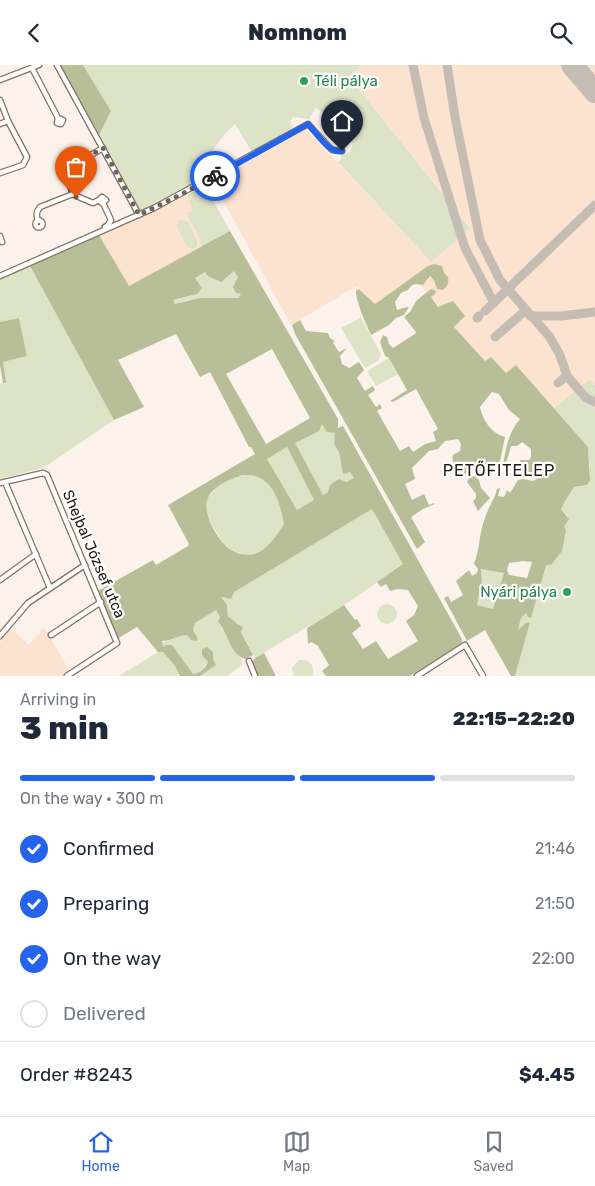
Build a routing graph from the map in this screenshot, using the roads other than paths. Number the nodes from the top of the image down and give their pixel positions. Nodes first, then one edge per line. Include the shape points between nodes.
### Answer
1 (40, 65) edge
2 (57, 65) edge
3 (32, 68) junction
4 (0, 80) edge
5 (0, 100) edge
6 (58, 119) dead end
7 (8, 121) junction
8 (0, 124) edge
9 (103, 148) junction
10 (342, 151) dead end
11 (0, 173) edge
12 (72, 194) junction
13 (136, 208) junction
14 (139, 215) junction
15 (132, 218) junction
16 (38, 221) dead end
17 (0, 236) edge
18 (2, 242) dead end
19 (0, 275) edge
20 (2, 483) edge
21 (36, 554) junction
22 (85, 565) junction
23 (0, 580) edge
24 (50, 588) junction
25 (101, 603) junction
26 (1, 635) edge
27 (51, 635) dead end
28 (249, 661) dead end
29 (66, 676) edge
30 (255, 676) edge
31 (417, 676) edge
32 (483, 676) edge

1 - 3 street
2 - 9 street
3 - 4 street
3 - 6 street
5 - 7 street
7 - 8 street
7 - 11 street via 26,159 22,165
9 - 12 street via 69,168 66,177
9 - 13 street
10 - 14 street via 332,150 308,124
12 - 16 street via 40,207 36,216
12 - 19 street via 92,203 101,202 110,217 108,225
13 - 14 street
13 - 15 street
14 - 15 street
15 - 19 street
17 - 18 street
20 - 21 street
20 - 22 street, Shejbal József utca via 42,473 47,475
21 - 23 street
21 - 24 street
22 - 24 street
22 - 25 street, Shejbal József utca
24 - 26 street via 28,603
25 - 27 street
25 - 29 street, Shejbal József utca via 117,643
28 - 30 street
31 - 32 street via 465,645

